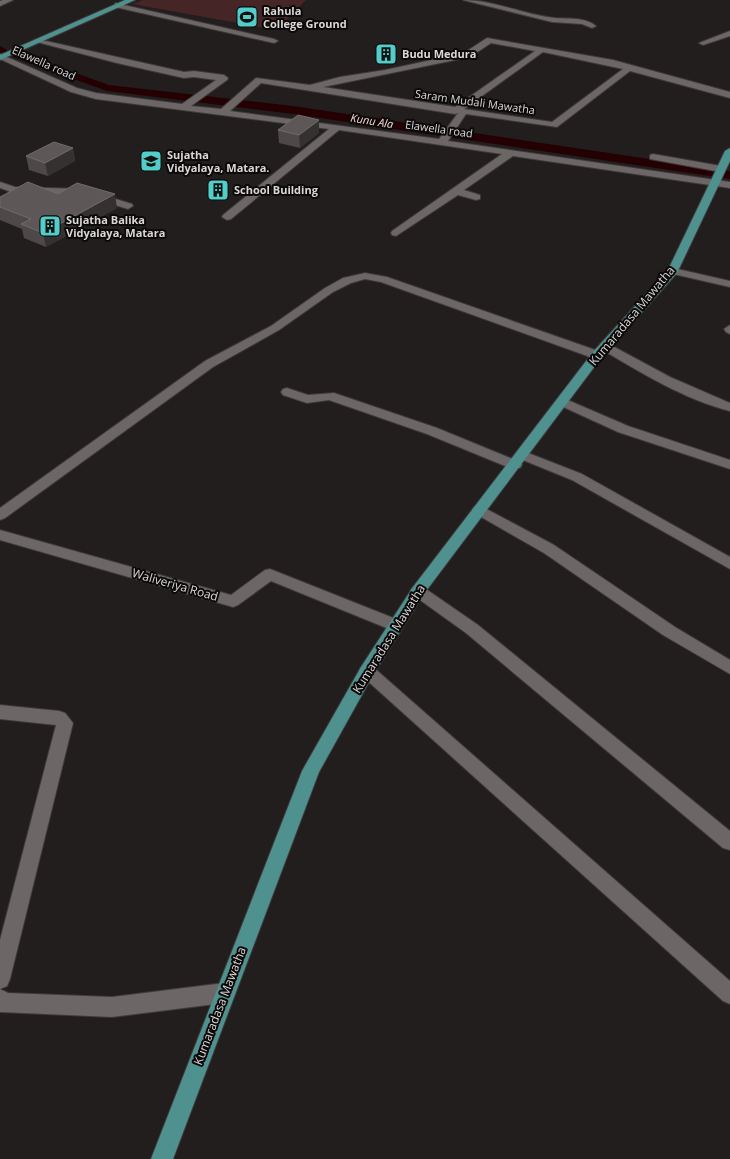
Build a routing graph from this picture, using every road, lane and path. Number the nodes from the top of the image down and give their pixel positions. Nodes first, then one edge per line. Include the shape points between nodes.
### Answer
1 (9, 0) edge
2 (132, 0) edge
3 (468, 0) edge
4 (0, 4) edge
5 (118, 5) junction
6 (592, 26) dead end
7 (730, 33) edge
8 (37, 41) junction
9 (274, 41) dead end
10 (703, 43) dead end
11 (541, 50) junction
12 (1, 57) edge
13 (629, 68) junction
14 (310, 88) junction
15 (730, 96) edge
16 (184, 106) junction
17 (459, 111) junction
18 (223, 112) junction
19 (337, 127) junction
20 (442, 142) junction
21 (730, 151) edge
22 (512, 152) junction
23 (653, 157) dead end
24 (722, 179) edge
25 (0, 185) edge
26 (456, 191) junction
27 (476, 197) dead end
28 (128, 206) dead end
29 (227, 217) dead end
30 (396, 232) dead end
31 (673, 271) junction
32 (730, 284) edge
33 (601, 350) junction
34 (287, 392) dead end
35 (564, 402) junction
36 (730, 407) edge
37 (519, 460) junction
38 (730, 465) edge
39 (479, 510) junction
40 (0, 515) edge
41 (0, 535) edge
42 (730, 564) edge
43 (418, 591) junction
44 (395, 625) junction
45 (730, 668) edge
46 (367, 671) junction
47 (0, 712) edge
48 (730, 842) edge
49 (0, 979) edge
50 (224, 993) junction
51 (730, 994) edge
52 (0, 999) edge
53 (162, 1159) edge

1 - 4 street
2 - 5 main road
3 - 6 street
5 - 8 main road
5 - 9 street
7 - 10 street
8 - 12 main road
8 - 16 street via 184,75 224,78
11 - 13 street
11 - 14 street via 490,40 467,55
11 - 17 street
12 - 16 street, Elawella road via 74,90 96,96
13 - 15 street
13 - 17 street, Saram Mudali Mawatha via 554,125
14 - 17 street, Saram Mudali Mawatha
14 - 18 street, Saram Mudali Mawatha via 259,80
16 - 18 street, Elawella road
17 - 20 street
18 - 19 street, Elawella road
19 - 20 street, Elawella road
19 - 29 street
20 - 22 street, Elawella road
21 - 24 main road, Kumaradasa Mawatha
22 - 24 street, Elawella road
22 - 26 street
23 - 24 street
24 - 31 main road, Kumaradasa Mawatha
25 - 28 street via 14,190 83,192
26 - 27 street
26 - 30 street
31 - 32 street
31 - 33 main road, Kumaradasa Mawatha
33 - 35 main road, Kumaradasa Mawatha
33 - 36 street
33 - 40 street via 383,279 365,276 347,280 275,328 209,364
34 - 37 street via 308,399 330,396
35 - 37 main road, Kumaradasa Mawatha
35 - 38 street via 623,429
37 - 39 main road, Kumaradasa Mawatha
37 - 42 street via 577,477
39 - 43 main road, Kumaradasa Mawatha
39 - 45 street via 549,549 669,631
41 - 44 street, Waliveriya Road via 233,601 270,574
43 - 44 main road, Kumaradasa Mawatha
43 - 48 street via 472,628
44 - 46 main road, Kumaradasa Mawatha
46 - 50 main road, Kumaradasa Mawatha via 312,771
46 - 51 street
47 - 49 street via 58,718 65,723
50 - 52 street via 112,1007 3,1003
50 - 53 main road, Kumaradasa Mawatha

